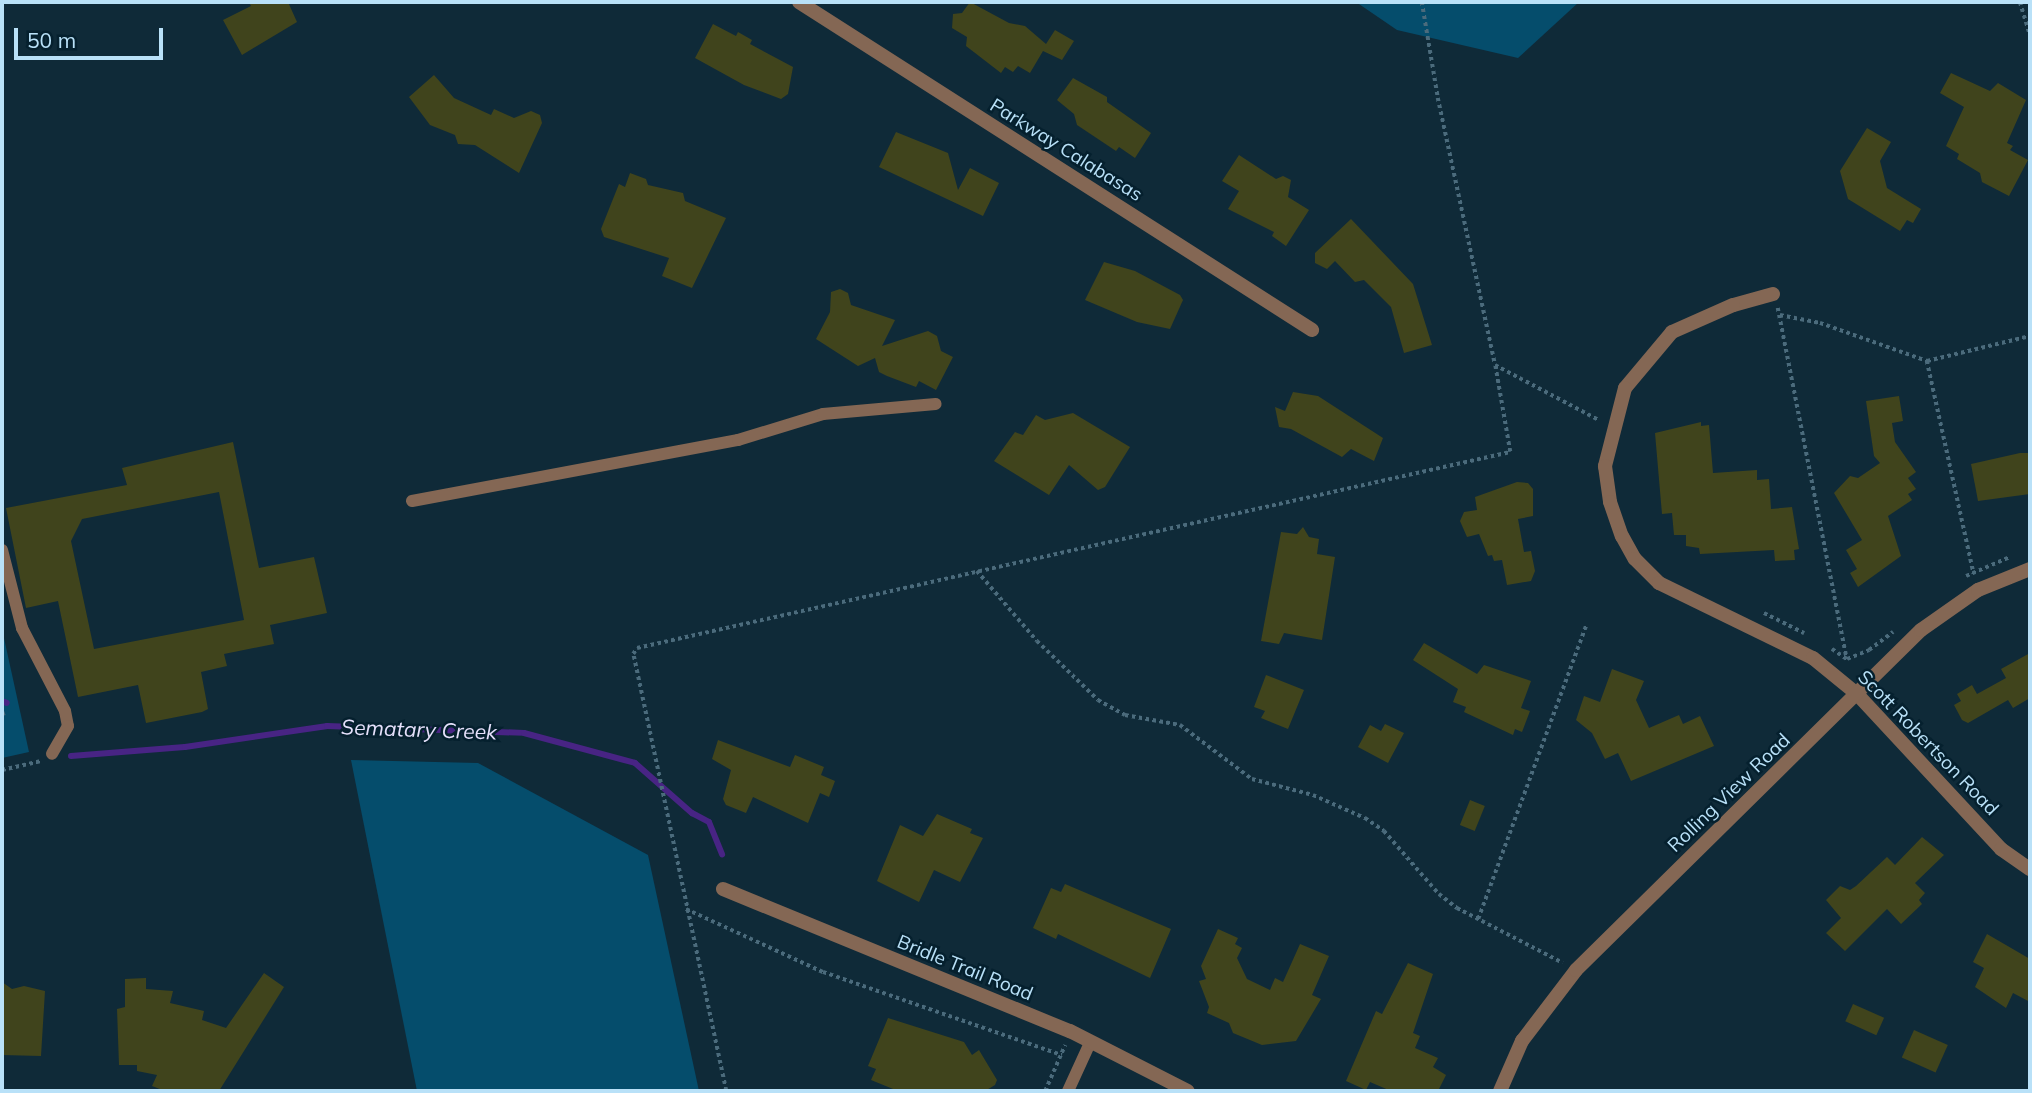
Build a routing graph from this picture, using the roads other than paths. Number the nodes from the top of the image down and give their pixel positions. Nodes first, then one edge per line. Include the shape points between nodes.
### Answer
1 (799, 2) edge
2 (1773, 294) road end
3 (1312, 330) dead end
4 (936, 404) dead end
5 (412, 501) dead end
6 (2, 550) edge
7 (2030, 569) edge
8 (1857, 694) junction
9 (52, 754) road end
10 (2030, 869) edge
11 (723, 889) dead end
12 (1090, 1043) junction
13 (1068, 1091) edge
14 (1188, 1091) edge
15 (1500, 1091) edge

1 - 3 street, Parkway Calabasas
2 - 8 street, Scott Robertson Road via 1733,305 1672,332 1625,388 1605,466 1610,502 1635,559 1659,583 1813,658
4 - 5 lane via 823,414 738,440
6 - 9 lane via 22,628 65,711 68,726
7 - 8 street, Rolling View Road via 1978,590 1921,630
8 - 10 street, Scott Robertson Road via 2001,849
8 - 15 street, Rolling View Road via 1576,970 1521,1041
11 - 12 street, Bridle Trail Road
12 - 13 lane
12 - 14 street, Bridle Trail Road

